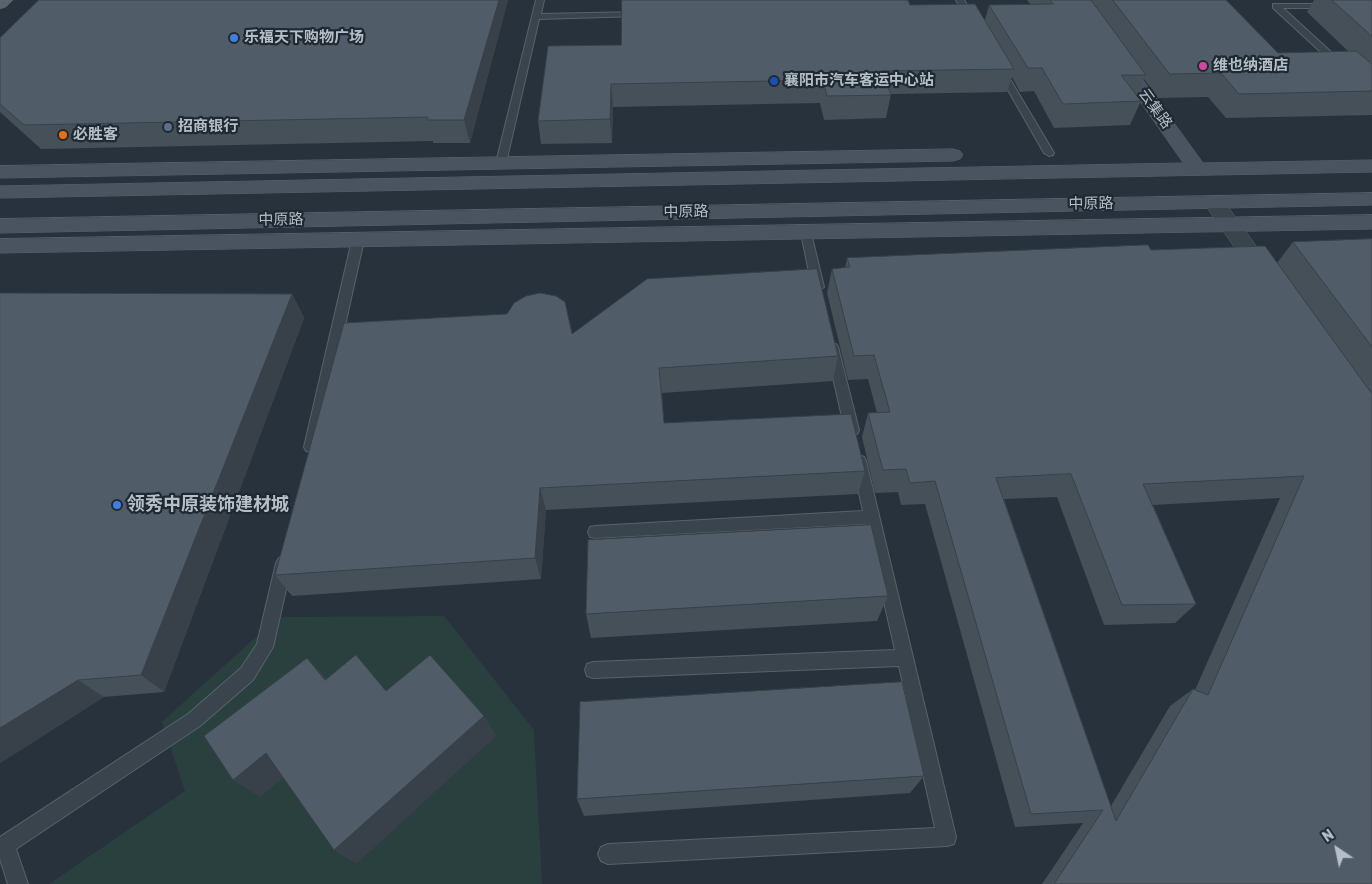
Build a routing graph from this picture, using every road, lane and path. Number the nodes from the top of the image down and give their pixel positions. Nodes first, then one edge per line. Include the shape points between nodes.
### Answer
1 (5, 0) edge
2 (540, 0) edge
3 (960, 0) edge
4 (1077, 0) edge
5 (0, 4) edge
6 (1334, 6) dead end
7 (644, 14) edge
8 (536, 17) junction
9 (974, 25) edge
10 (1308, 52) edge
11 (1326, 52) junction
12 (994, 58) edge
13 (1346, 72) edge
14 (1372, 148) edge
15 (1254, 150) dead end
16 (1048, 153) dead end
17 (969, 154) dead end
18 (501, 163) junction
19 (1372, 166) edge
20 (1197, 169) junction
21 (0, 172) edge
22 (0, 192) edge
23 (1372, 199) edge
24 (1214, 202) junction
25 (1372, 222) edge
26 (0, 226) edge
27 (1230, 226) junction
28 (806, 233) junction
29 (358, 240) junction
30 (0, 246) edge
31 (1281, 298) edge
32 (821, 299) edge
33 (828, 328) edge
34 (307, 463) edge
35 (872, 517) junction
36 (595, 532) dead end
37 (287, 550) edge
38 (905, 658) junction
39 (593, 670) dead end
40 (2, 846) edge
41 (608, 854) dead end
42 (18, 884) edge

1 - 5 main road
2 - 8 lane
3 - 9 lane
4 - 20 street, 云集路
6 - 11 lane via 1276,6
7 - 8 lane
8 - 18 lane
10 - 11 lane
11 - 13 lane
12 - 16 lane
14 - 15 street
17 - 18 street
18 - 21 street
19 - 20 street, 中原路
20 - 22 street, 中原路
23 - 24 street, 中原路
24 - 26 street, 中原路
24 - 27 street
25 - 27 street
27 - 28 street
27 - 31 street
28 - 29 street
28 - 32 lane
29 - 30 street
29 - 34 lane
33 - 35 lane
35 - 36 lane
35 - 38 lane
37 - 40 lane via 265,647 248,674 194,720
38 - 39 lane
38 - 41 lane via 946,837
40 - 42 lane

